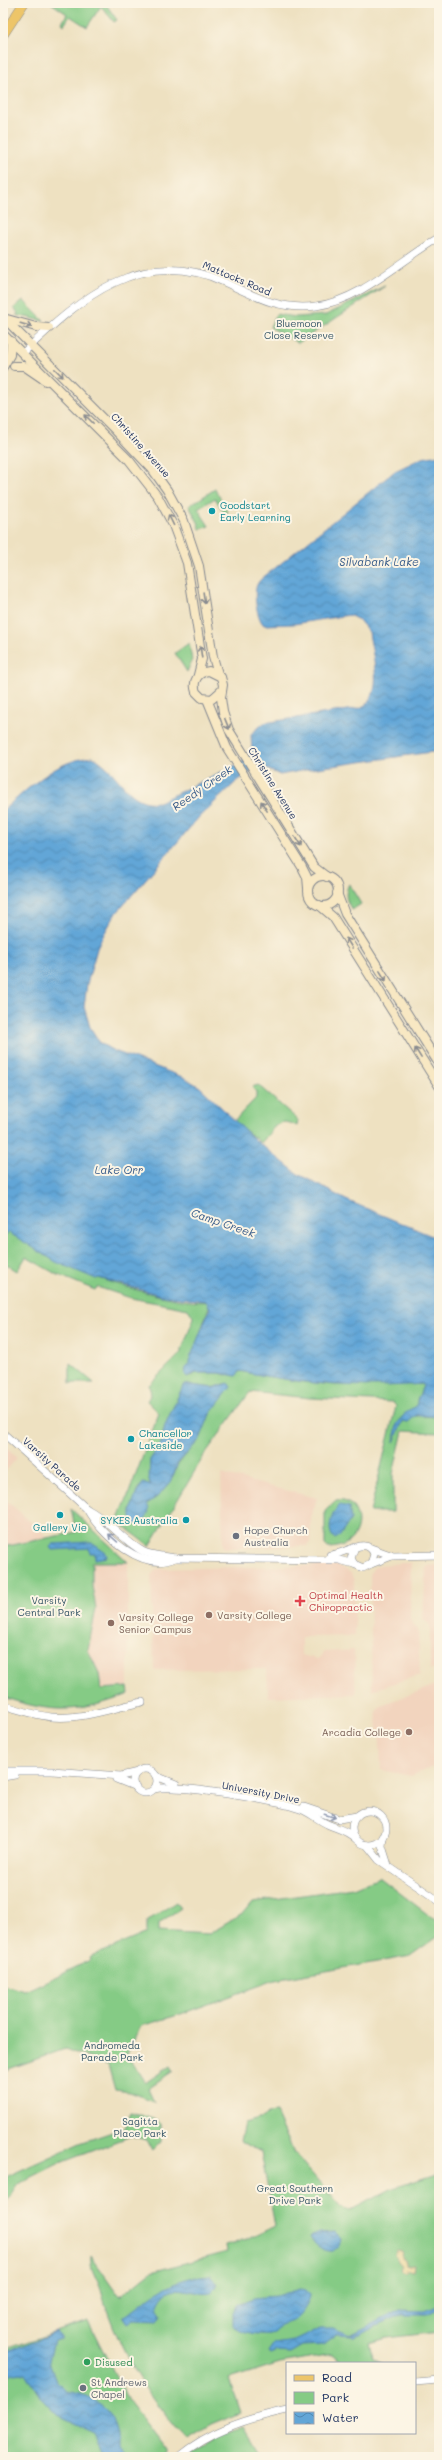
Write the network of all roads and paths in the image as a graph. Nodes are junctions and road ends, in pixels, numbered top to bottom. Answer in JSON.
{"nodes":[{"id":1,"x":24,"y":3,"type":"edge"},
{"id":2,"x":3,"y":36,"type":"edge"},
{"id":3,"x":439,"y":238,"type":"edge"},
{"id":4,"x":4,"y":318,"type":"edge"},
{"id":5,"x":49,"y":328,"type":"junction"},
{"id":6,"x":3,"y":334,"type":"edge"},
{"id":7,"x":11,"y":341,"type":"junction"},
{"id":8,"x":32,"y":345,"type":"junction"},
{"id":9,"x":23,"y":353,"type":"junction"},
{"id":10,"x":14,"y":366,"type":"dead end"},
{"id":11,"x":3,"y":367,"type":"edge"},
{"id":12,"x":61,"y":391,"type":"junction"},
{"id":13,"x":140,"y":456,"type":"junction"},
{"id":14,"x":132,"y":463,"type":"junction"},
{"id":15,"x":218,"y":674,"type":"junction"},
{"id":16,"x":198,"y":675,"type":"junction"},
{"id":17,"x":222,"y":690,"type":"junction"},
{"id":18,"x":207,"y":699,"type":"junction"},
{"id":19,"x":327,"y":877,"type":"junction"},
{"id":20,"x":308,"y":888,"type":"junction"},
{"id":21,"x":337,"y":893,"type":"junction"},
{"id":22,"x":319,"y":905,"type":"junction"},
{"id":23,"x":439,"y":1064,"type":"edge"},
{"id":24,"x":439,"y":1086,"type":"edge"},
{"id":25,"x":3,"y":1433,"type":"edge"},
{"id":26,"x":355,"y":1547,"type":"junction"},
{"id":27,"x":371,"y":1548,"type":"junction"},
{"id":28,"x":439,"y":1555,"type":"edge"},
{"id":29,"x":393,"y":1556,"type":"junction"},
{"id":30,"x":282,"y":1558,"type":"junction"},
{"id":31,"x":354,"y":1564,"type":"junction"},
{"id":32,"x":371,"y":1564,"type":"junction"},
{"id":33,"x":142,"y":1702,"type":"dead end"},
{"id":34,"x":3,"y":1705,"type":"edge"},
{"id":35,"x":3,"y":1771,"type":"edge"},
{"id":36,"x":138,"y":1772,"type":"junction"},
{"id":37,"x":156,"y":1776,"type":"junction"},
{"id":38,"x":3,"y":1777,"type":"edge"},
{"id":39,"x":136,"y":1787,"type":"junction"},
{"id":40,"x":154,"y":1789,"type":"junction"},
{"id":41,"x":357,"y":1816,"type":"junction"},
{"id":42,"x":383,"y":1837,"type":"junction"},
{"id":43,"x":356,"y":1839,"type":"junction"},
{"id":44,"x":368,"y":1845,"type":"junction"},
{"id":45,"x":388,"y":1865,"type":"junction"},
{"id":46,"x":439,"y":1901,"type":"edge"},
{"id":47,"x":439,"y":2380,"type":"edge"},
{"id":48,"x":416,"y":2382,"type":"edge"},
{"id":49,"x":286,"y":2410,"type":"edge"},
{"id":50,"x":178,"y":2457,"type":"edge"}],
"edges":[{"from":1,"to":2,"type":"main road"},
{"from":3,"to":5,"type":"street","name":"Mattocks Road"},
{"from":4,"to":5,"type":"main road","one_way":true},
{"from":4,"to":8,"type":"main road","name":"Christine Avenue"},
{"from":5,"to":8,"type":"street"},
{"from":6,"to":7,"type":"main road","name":"Christine Avenue"},
{"from":7,"to":9,"type":"main road","name":"Christine Avenue"},
{"from":7,"to":11,"type":"main road"},
{"from":8,"to":9,"type":"street"},
{"from":8,"to":13,"type":"main road","name":"Christine Avenue","one_way":true},
{"from":9,"to":12,"type":"main road","name":"Christine Avenue"},
{"from":10,"to":12,"type":"main road"},
{"from":14,"to":12,"type":"main road","name":"Christine Avenue","one_way":true},
{"from":13,"to":14,"type":"main road"},
{"from":13,"to":15,"type":"main road","name":"Christine Avenue","one_way":true},
{"from":16,"to":14,"type":"main road","name":"Christine Avenue","one_way":true},
{"from":15,"to":16,"type":"main road"},
{"from":15,"to":17,"type":"main road"},
{"from":16,"to":18,"type":"main road"},
{"from":17,"to":18,"type":"main road"},
{"from":17,"to":19,"type":"main road","name":"Christine Avenue","one_way":true},
{"from":20,"to":18,"type":"main road","name":"Christine Avenue","one_way":true},
{"from":19,"to":20,"type":"main road"},
{"from":19,"to":21,"type":"main road"},
{"from":20,"to":22,"type":"main road"},
{"from":21,"to":22,"type":"main road"},
{"from":21,"to":23,"type":"main road","one_way":true},
{"from":24,"to":22,"type":"main road","one_way":true},
{"from":25,"to":30,"type":"street","name":"Varsity Parade"},
{"from":26,"to":27,"type":"street"},
{"from":26,"to":30,"type":"street","name":"Varsity Parade"},
{"from":26,"to":31,"type":"street"},
{"from":27,"to":29,"type":"street"},
{"from":27,"to":32,"type":"street"},
{"from":28,"to":29,"type":"street"},
{"from":29,"to":32,"type":"street"},
{"from":30,"to":31,"type":"street","name":"Varsity Parade"},
{"from":31,"to":32,"type":"street"},
{"from":33,"to":34,"type":"street"},
{"from":35,"to":36,"type":"street"},
{"from":36,"to":37,"type":"street"},
{"from":36,"to":39,"type":"street"},
{"from":37,"to":40,"type":"street"},
{"from":37,"to":41,"type":"street","name":"University Drive","one_way":true},
{"from":38,"to":39,"type":"street"},
{"from":39,"to":40,"type":"street"},
{"from":40,"to":43,"type":"street","name":"University Drive"},
{"from":41,"to":42,"type":"street"},
{"from":41,"to":43,"type":"street"},
{"from":42,"to":44,"type":"street"},
{"from":42,"to":45,"type":"street"},
{"from":43,"to":44,"type":"street"},
{"from":44,"to":45,"type":"street"},
{"from":45,"to":46,"type":"street"},
{"from":47,"to":48,"type":"street"},
{"from":49,"to":50,"type":"street"}]}
